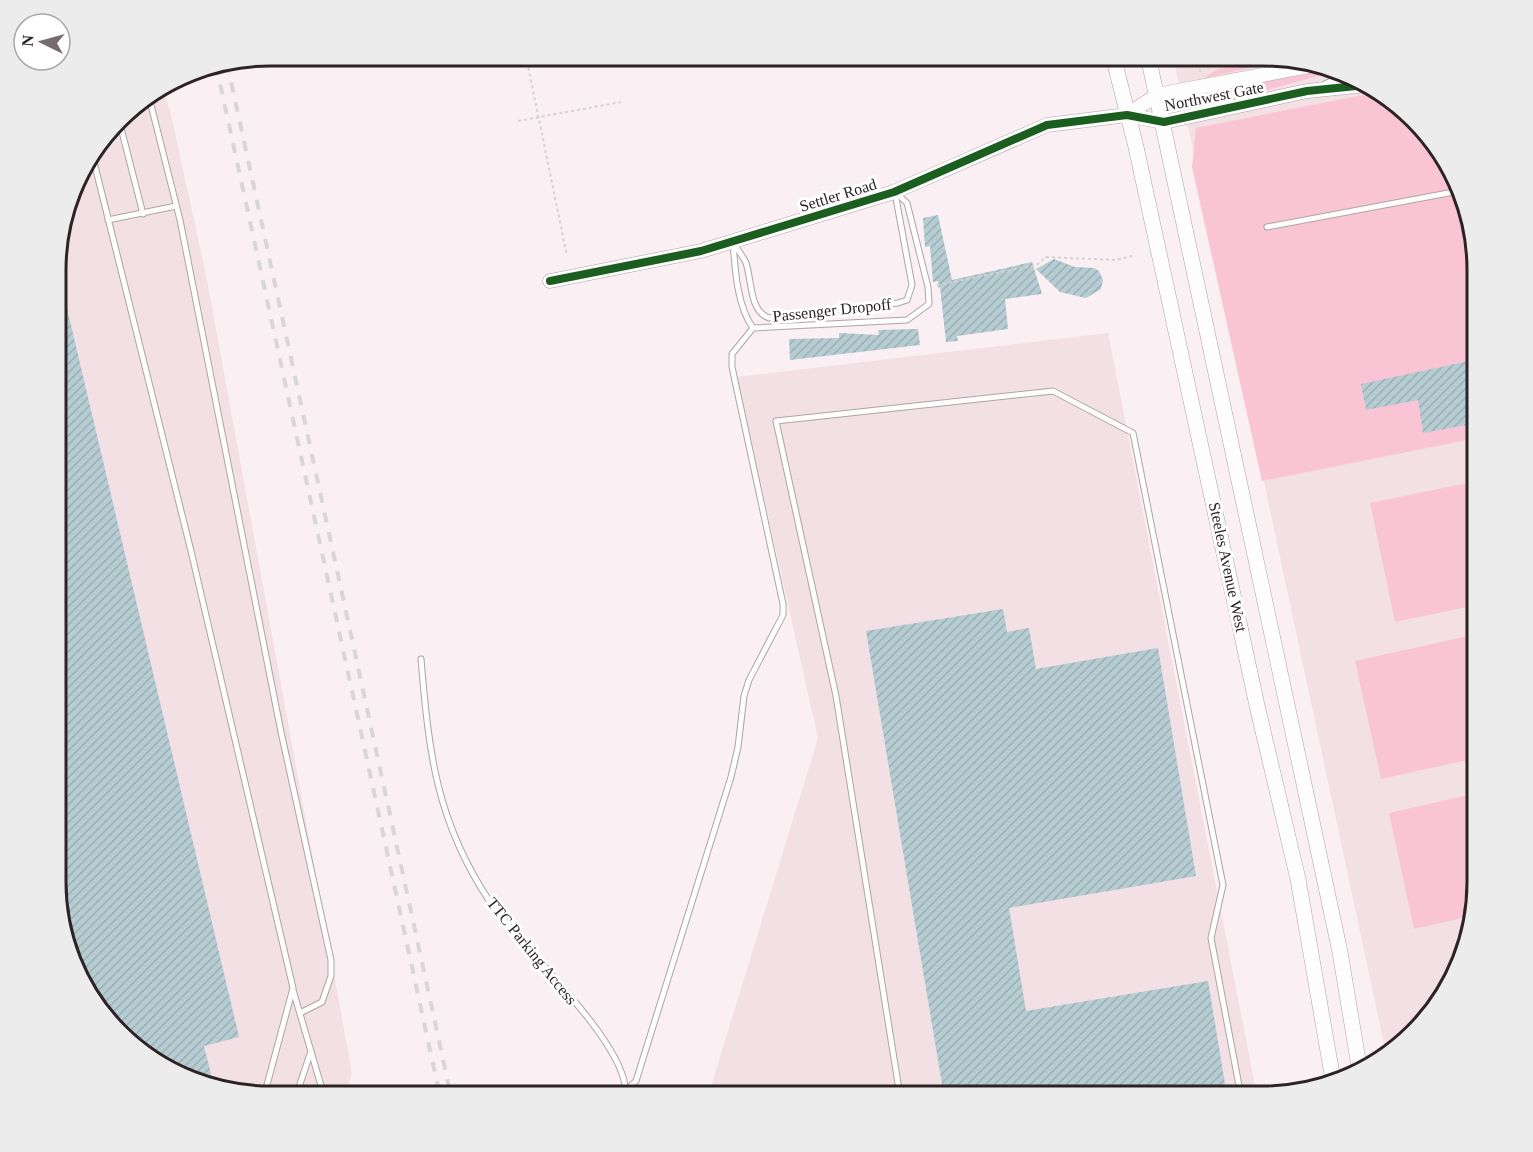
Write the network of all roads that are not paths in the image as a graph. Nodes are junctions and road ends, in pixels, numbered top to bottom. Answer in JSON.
{"nodes":[{"id":1,"x":1115,"y":66,"type":"edge"},
{"id":2,"x":1150,"y":66,"type":"edge"},
{"id":3,"x":1292,"y":68,"type":"edge"},
{"id":4,"x":1333,"y":79,"type":"edge"},
{"id":5,"x":1352,"y":86,"type":"edge"},
{"id":6,"x":1306,"y":91,"type":"junction"},
{"id":7,"x":1157,"y":95,"type":"junction"},
{"id":8,"x":151,"y":105,"type":"edge"},
{"id":9,"x":1127,"y":115,"type":"junction"},
{"id":10,"x":1164,"y":122,"type":"junction"},
{"id":11,"x":122,"y":130,"type":"edge"},
{"id":12,"x":95,"y":165,"type":"edge"},
{"id":13,"x":894,"y":192,"type":"junction"},
{"id":14,"x":1451,"y":192,"type":"edge"},
{"id":15,"x":176,"y":206,"type":"junction"},
{"id":16,"x":143,"y":214,"type":"junction"},
{"id":17,"x":108,"y":220,"type":"junction"},
{"id":18,"x":1267,"y":227,"type":"dead end"},
{"id":19,"x":733,"y":242,"type":"junction"},
{"id":20,"x":550,"y":281,"type":"dead end"},
{"id":21,"x":753,"y":328,"type":"junction"},
{"id":22,"x":421,"y":659,"type":"dead end"},
{"id":23,"x":293,"y":988,"type":"junction"},
{"id":24,"x":300,"y":1013,"type":"junction"},
{"id":25,"x":311,"y":1049,"type":"junction"},
{"id":26,"x":1358,"y":1062,"type":"edge"},
{"id":27,"x":1333,"y":1073,"type":"edge"},
{"id":28,"x":267,"y":1086,"type":"edge"},
{"id":29,"x":299,"y":1086,"type":"edge"},
{"id":30,"x":321,"y":1086,"type":"edge"},
{"id":31,"x":625,"y":1086,"type":"edge"},
{"id":32,"x":631,"y":1086,"type":"edge"},
{"id":33,"x":898,"y":1086,"type":"edge"},
{"id":34,"x":1239,"y":1086,"type":"edge"}],
"edges":[{"from":1,"to":9,"type":"main road","name":"Steeles Avenue West"},
{"from":2,"to":7,"type":"main road","name":"Steeles Avenue West"},
{"from":3,"to":7,"type":"street","name":"Northwest Gate"},
{"from":4,"to":6,"type":"lane","name":"Northwest Gate"},
{"from":5,"to":6,"type":"street","name":"Northwest Gate"},
{"from":6,"to":10,"type":"street","name":"Northwest Gate"},
{"from":7,"to":9,"type":"street","name":"Northwest Gate"},
{"from":7,"to":10,"type":"main road","name":"Steeles Avenue West"},
{"from":8,"to":15,"type":"lane"},
{"from":9,"to":10,"type":"street","name":"Northwest Gate"},
{"from":9,"to":13,"type":"street","name":"Settler Road"},
{"from":9,"to":27,"type":"main road","name":"Steeles Avenue West"},
{"from":10,"to":26,"type":"main road","name":"Steeles Avenue West"},
{"from":11,"to":16,"type":"lane"},
{"from":12,"to":17,"type":"lane"},
{"from":13,"to":19,"type":"street","name":"Settler Road"},
{"from":13,"to":19,"type":"lane","name":"Passenger Dropoff"},
{"from":13,"to":21,"type":"lane"},
{"from":14,"to":18,"type":"lane"},
{"from":15,"to":16,"type":"lane"},
{"from":15,"to":24,"type":"lane"},
{"from":16,"to":17,"type":"lane"},
{"from":17,"to":23,"type":"lane"},
{"from":19,"to":20,"type":"street","name":"Settler Road"},
{"from":19,"to":21,"type":"lane"},
{"from":21,"to":32,"type":"lane"},
{"from":22,"to":31,"type":"lane","name":"TTC Parking Access"},
{"from":23,"to":24,"type":"lane"},
{"from":23,"to":28,"type":"lane"},
{"from":24,"to":25,"type":"lane"},
{"from":25,"to":29,"type":"lane"},
{"from":25,"to":30,"type":"lane"},
{"from":33,"to":34,"type":"lane"}]}
